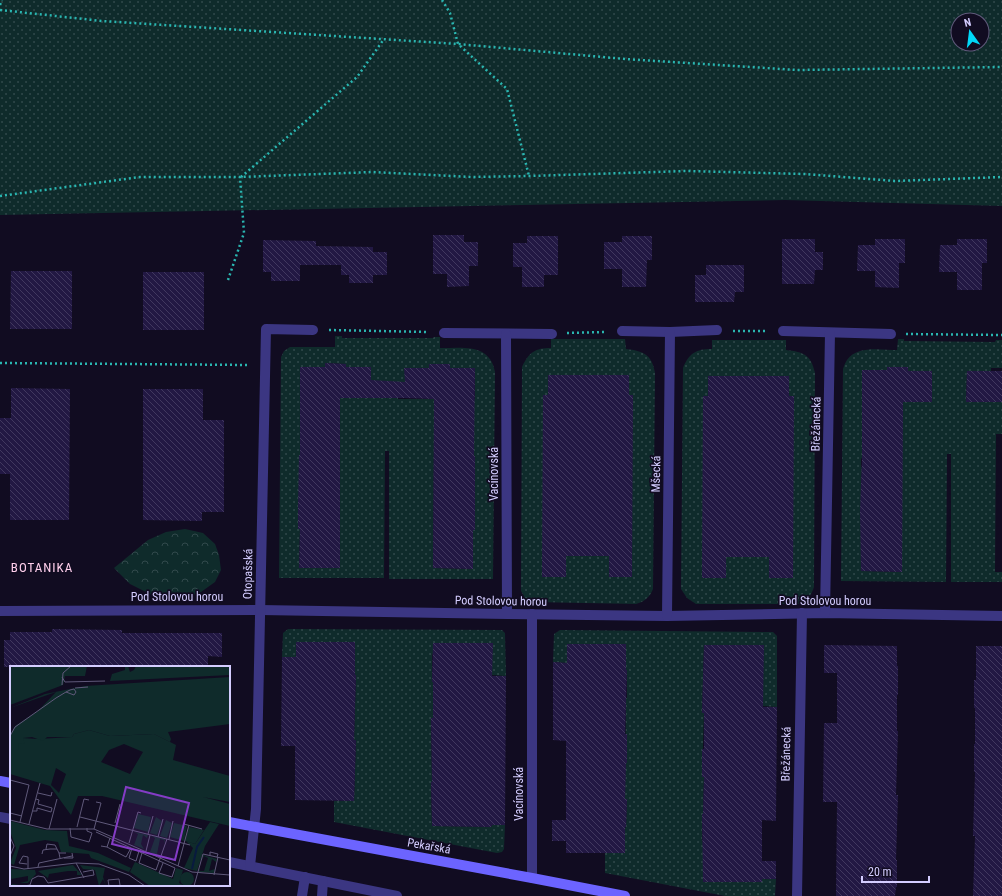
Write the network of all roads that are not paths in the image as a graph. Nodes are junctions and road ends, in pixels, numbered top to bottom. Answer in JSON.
{"nodes":[{"id":1,"x":312,"y":330,"type":"road end"},
{"id":2,"x":717,"y":330,"type":"road end"},
{"id":3,"x":622,"y":331,"type":"road end"},
{"id":4,"x":783,"y":331,"type":"road end"},
{"id":5,"x":444,"y":332,"type":"road end"},
{"id":6,"x":670,"y":332,"type":"junction"},
{"id":7,"x":830,"y":333,"type":"junction"},
{"id":8,"x":506,"y":334,"type":"junction"},
{"id":9,"x":552,"y":334,"type":"road end"},
{"id":10,"x":891,"y":334,"type":"road end"},
{"id":11,"x":260,"y":610,"type":"junction"},
{"id":12,"x":0,"y":611,"type":"edge"},
{"id":13,"x":802,"y":613,"type":"junction"},
{"id":14,"x":825,"y":613,"type":"junction"},
{"id":15,"x":507,"y":614,"type":"junction"},
{"id":16,"x":532,"y":614,"type":"junction"},
{"id":17,"x":667,"y":616,"type":"junction"},
{"id":18,"x":1002,"y":616,"type":"edge"},
{"id":19,"x":0,"y":781,"type":"edge"},
{"id":20,"x":10,"y":783,"type":"edge"},
{"id":21,"x":0,"y":817,"type":"edge"},
{"id":22,"x":10,"y":819,"type":"edge"},
{"id":23,"x":230,"y":822,"type":"edge"},
{"id":24,"x":255,"y":827,"type":"junction"},
{"id":25,"x":230,"y":862,"type":"edge"},
{"id":26,"x":250,"y":866,"type":"junction"},
{"id":27,"x":305,"y":877,"type":"junction"},
{"id":28,"x":532,"y":878,"type":"junction"},
{"id":29,"x":323,"y":881,"type":"junction"},
{"id":30,"x":302,"y":896,"type":"edge"},
{"id":31,"x":322,"y":896,"type":"edge"},
{"id":32,"x":397,"y":896,"type":"edge"},
{"id":33,"x":625,"y":896,"type":"edge"},
{"id":34,"x":797,"y":896,"type":"edge"}],
"edges":[{"from":1,"to":11,"type":"street","name":"Otopašská"},
{"from":2,"to":6,"type":"street"},
{"from":3,"to":6,"type":"street"},
{"from":4,"to":7,"type":"street"},
{"from":5,"to":8,"type":"street"},
{"from":6,"to":17,"type":"street","name":"Mšecká"},
{"from":7,"to":10,"type":"street"},
{"from":7,"to":14,"type":"street","name":"Břežánecká"},
{"from":8,"to":9,"type":"street"},
{"from":8,"to":15,"type":"street","name":"Vacínovská"},
{"from":11,"to":12,"type":"street","name":"Pod Stolovou horou"},
{"from":11,"to":15,"type":"street","name":"Pod Stolovou horou"},
{"from":11,"to":24,"type":"street","name":"Otopašská"},
{"from":13,"to":14,"type":"street","name":"Pod Stolovou horou"},
{"from":13,"to":17,"type":"street","name":"Pod Stolovou horou"},
{"from":13,"to":34,"type":"street","name":"Břežánecká"},
{"from":14,"to":18,"type":"street","name":"Pod Stolovou horou"},
{"from":15,"to":16,"type":"street","name":"Pod Stolovou horou"},
{"from":16,"to":17,"type":"street","name":"Pod Stolovou horou"},
{"from":16,"to":28,"type":"street","name":"Vacínovská"},
{"from":19,"to":20,"type":"street"},
{"from":21,"to":22,"type":"street"},
{"from":23,"to":24,"type":"street","name":"Pekařská"},
{"from":24,"to":26,"type":"street","name":"Otopašská"},
{"from":24,"to":28,"type":"street","name":"Pekařská"},
{"from":25,"to":26,"type":"street"},
{"from":26,"to":27,"type":"street"},
{"from":27,"to":29,"type":"street"},
{"from":27,"to":30,"type":"street"},
{"from":28,"to":33,"type":"street","name":"Pekařská"},
{"from":29,"to":31,"type":"street"},
{"from":29,"to":32,"type":"street"}]}
